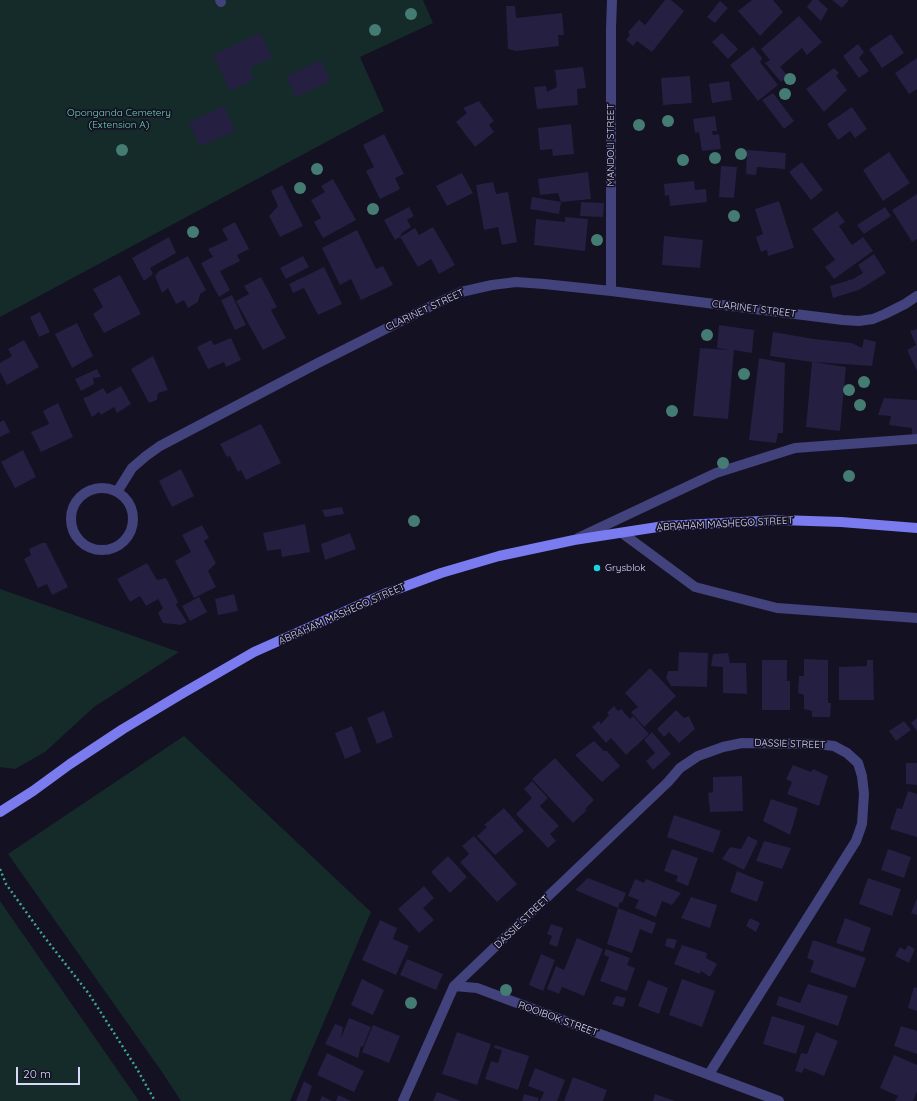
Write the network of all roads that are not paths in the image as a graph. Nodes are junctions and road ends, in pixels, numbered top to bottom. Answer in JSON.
{"nodes":[{"id":1,"x":612,"y":0,"type":"edge"},
{"id":2,"x":611,"y":291,"type":"junction"},
{"id":3,"x":917,"y":296,"type":"edge"},
{"id":4,"x":917,"y":439,"type":"edge"},
{"id":5,"x":117,"y":492,"type":"junction"},
{"id":6,"x":917,"y":528,"type":"edge"},
{"id":7,"x":622,"y":533,"type":"junction"},
{"id":8,"x":574,"y":540,"type":"junction"},
{"id":9,"x":917,"y":618,"type":"edge"},
{"id":10,"x":0,"y":812,"type":"edge"},
{"id":11,"x":454,"y":986,"type":"junction"},
{"id":12,"x":709,"y":1074,"type":"junction"},
{"id":13,"x":403,"y":1101,"type":"edge"},
{"id":14,"x":779,"y":1101,"type":"edge"}],
"edges":[{"from":1,"to":2,"type":"street","name":"MANDOLI STREET"},
{"from":2,"to":3,"type":"street","name":"CLARINET STREET"},
{"from":2,"to":5,"type":"street","name":"CLARINET STREET"},
{"from":4,"to":8,"type":"street"},
{"from":5,"to":5,"type":"street"},
{"from":6,"to":7,"type":"main road","name":"ABRAHAM MASHEGO STREET"},
{"from":7,"to":8,"type":"main road","name":"ABRAHAM MASHEGO STREET"},
{"from":7,"to":9,"type":"street"},
{"from":8,"to":10,"type":"main road","name":"ABRAHAM MASHEGO STREET"},
{"from":11,"to":12,"type":"street","name":"ROOIBOK STREET"},
{"from":11,"to":12,"type":"street","name":"DASSIE STREET"},
{"from":11,"to":13,"type":"street"},
{"from":12,"to":14,"type":"street","name":"ROOIBOK STREET"}]}
